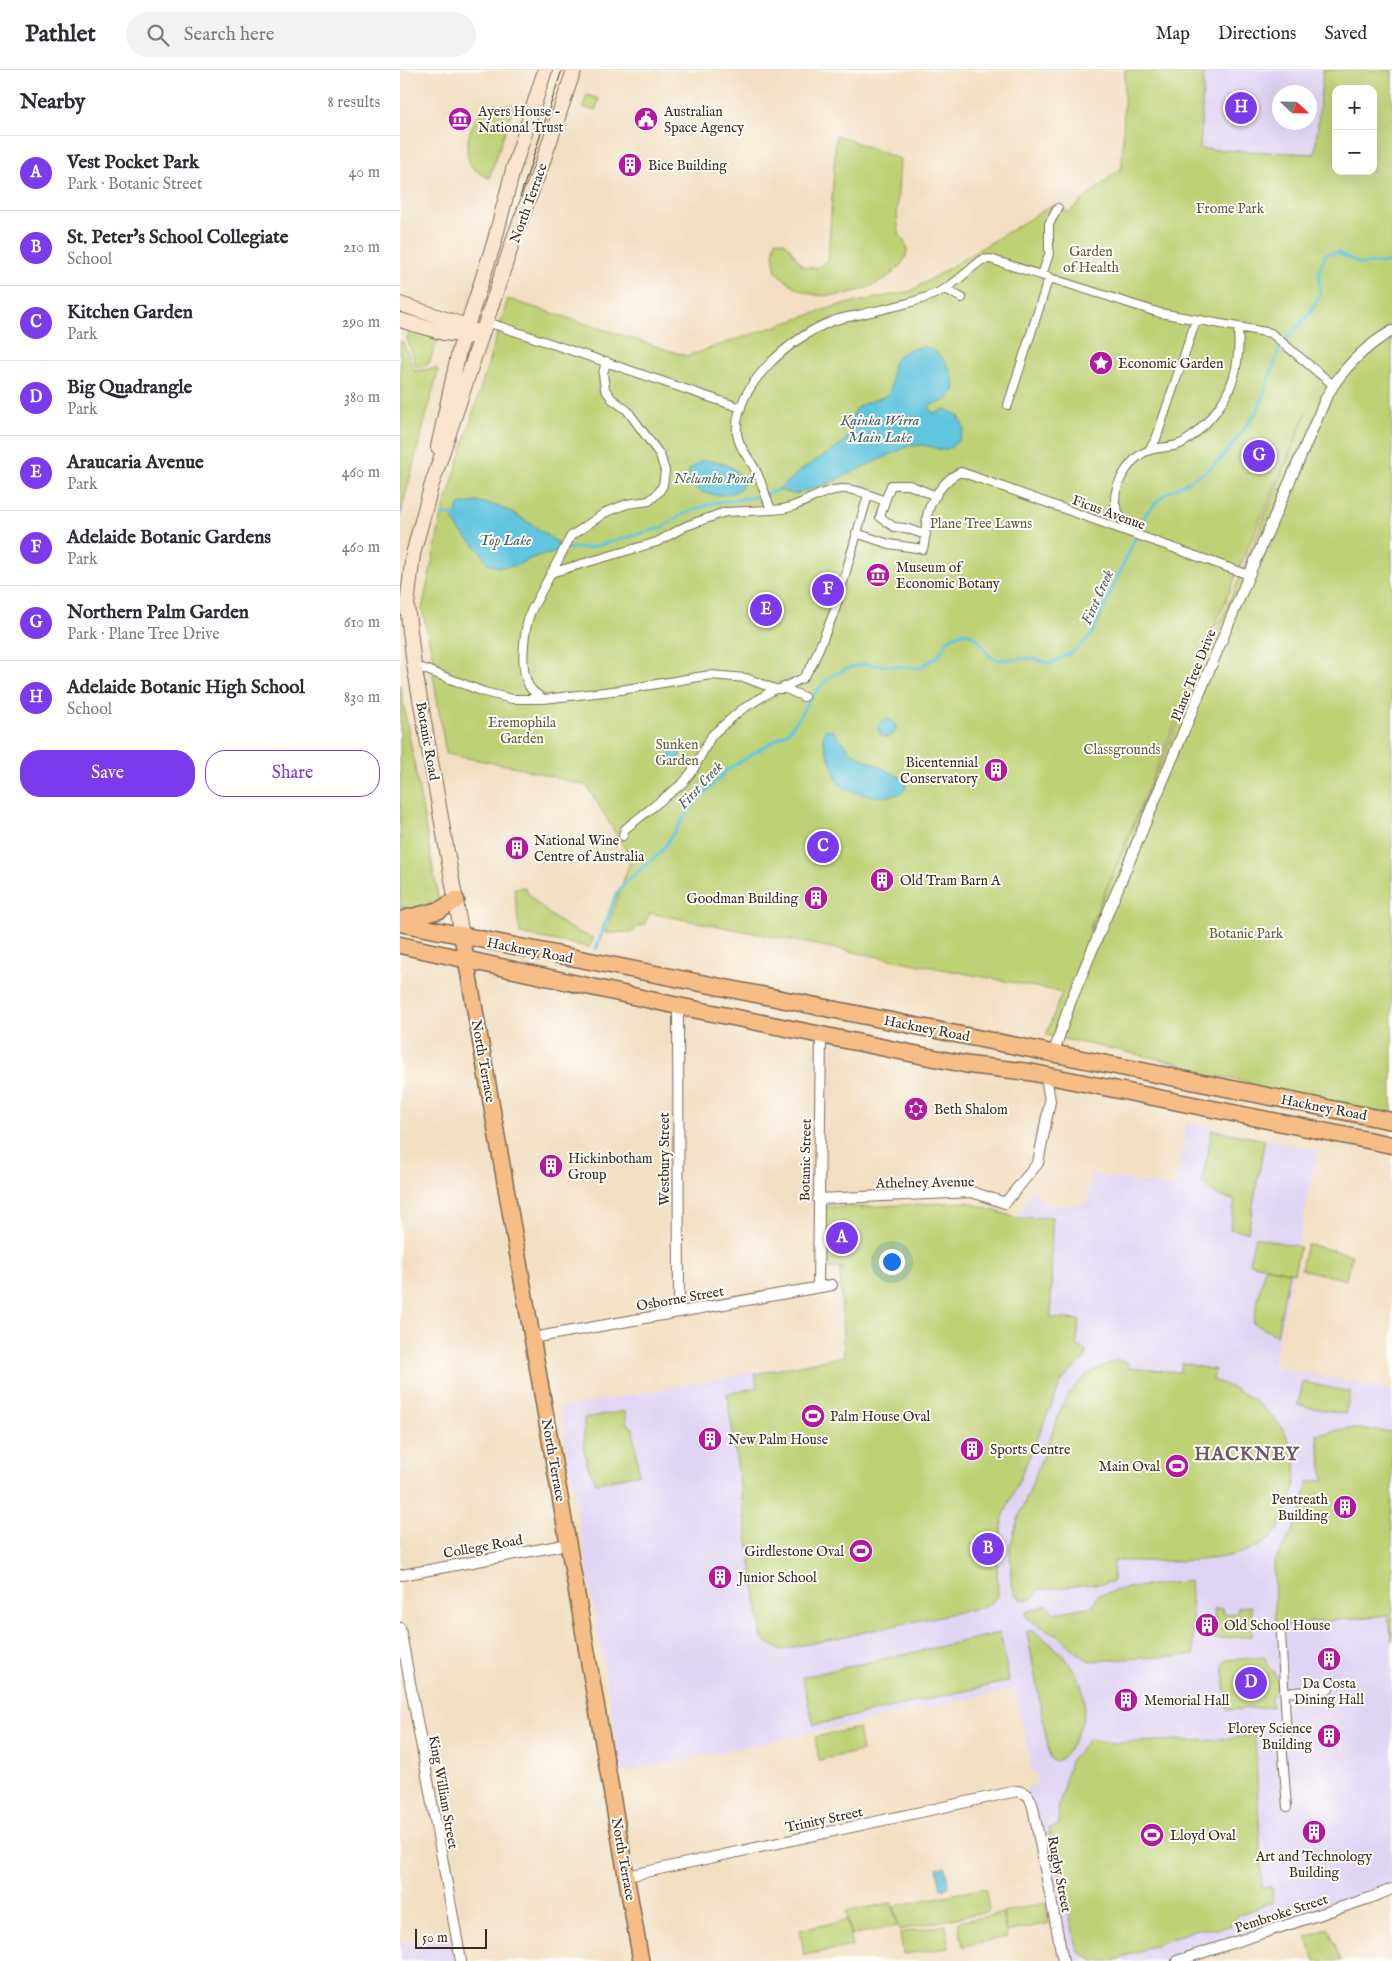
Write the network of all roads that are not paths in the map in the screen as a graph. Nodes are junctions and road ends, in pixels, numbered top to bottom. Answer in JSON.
{"nodes":[{"id":1,"x":545,"y":70,"type":"edge"},
{"id":2,"x":574,"y":70,"type":"edge"},
{"id":3,"x":1058,"y":208,"type":"dead end"},
{"id":4,"x":1046,"y":276,"type":"junction"},
{"id":5,"x":945,"y":289,"type":"junction"},
{"id":6,"x":962,"y":298,"type":"dead end"},
{"id":7,"x":400,"y":304,"type":"edge"},
{"id":8,"x":400,"y":320,"type":"edge"},
{"id":9,"x":1196,"y":320,"type":"junction"},
{"id":10,"x":487,"y":322,"type":"junction"},
{"id":11,"x":1238,"y":327,"type":"junction"},
{"id":12,"x":1392,"y":330,"type":"edge"},
{"id":13,"x":465,"y":331,"type":"junction"},
{"id":14,"x":482,"y":336,"type":"junction"},
{"id":15,"x":606,"y":361,"type":"junction"},
{"id":16,"x":1333,"y":385,"type":"junction"},
{"id":17,"x":1008,"y":405,"type":"dead end"},
{"id":18,"x":735,"y":406,"type":"junction"},
{"id":19,"x":1149,"y":450,"type":"junction"},
{"id":20,"x":431,"y":487,"type":"junction"},
{"id":21,"x":868,"y":495,"type":"junction"},
{"id":22,"x":936,"y":496,"type":"junction"},
{"id":23,"x":886,"y":502,"type":"junction"},
{"id":24,"x":771,"y":510,"type":"junction"},
{"id":25,"x":856,"y":533,"type":"junction"},
{"id":26,"x":1130,"y":533,"type":"junction"},
{"id":27,"x":926,"y":535,"type":"junction"},
{"id":28,"x":554,"y":572,"type":"junction"},
{"id":29,"x":1249,"y":575,"type":"junction"},
{"id":30,"x":414,"y":665,"type":"junction"},
{"id":31,"x":525,"y":673,"type":"junction"},
{"id":32,"x":778,"y":689,"type":"junction"},
{"id":33,"x":804,"y":697,"type":"dead end"},
{"id":34,"x":544,"y":698,"type":"junction"},
{"id":35,"x":517,"y":699,"type":"junction"},
{"id":36,"x":623,"y":836,"type":"dead end"},
{"id":37,"x":456,"y":900,"type":"junction"},
{"id":38,"x":400,"y":922,"type":"edge"},
{"id":39,"x":462,"y":936,"type":"junction"},
{"id":40,"x":400,"y":945,"type":"edge"},
{"id":41,"x":466,"y":960,"type":"junction"},
{"id":42,"x":635,"y":971,"type":"junction"},
{"id":43,"x":651,"y":999,"type":"junction"},
{"id":44,"x":678,"y":1006,"type":"junction"},
{"id":45,"x":821,"y":1034,"type":"junction"},
{"id":46,"x":1054,"y":1052,"type":"junction"},
{"id":47,"x":1046,"y":1076,"type":"junction"},
{"id":48,"x":1066,"y":1080,"type":"junction"},
{"id":49,"x":1050,"y":1101,"type":"junction"},
{"id":50,"x":1205,"y":1106,"type":"junction"},
{"id":51,"x":1392,"y":1121,"type":"edge"},
{"id":52,"x":1392,"y":1145,"type":"edge"},
{"id":53,"x":818,"y":1199,"type":"junction"},
{"id":54,"x":832,"y":1285,"type":"dead end"},
{"id":55,"x":818,"y":1287,"type":"junction"},
{"id":56,"x":679,"y":1312,"type":"junction"},
{"id":57,"x":532,"y":1338,"type":"junction"},
{"id":58,"x":568,"y":1544,"type":"junction"},
{"id":59,"x":401,"y":1575,"type":"edge"},
{"id":60,"x":400,"y":1628,"type":"edge"},
{"id":61,"x":1280,"y":1633,"type":"dead end"},
{"id":62,"x":1329,"y":1690,"type":"dead end"},
{"id":63,"x":1284,"y":1692,"type":"junction"},
{"id":64,"x":1027,"y":1794,"type":"joint"},
{"id":65,"x":1287,"y":1807,"type":"dead end"},
{"id":66,"x":627,"y":1876,"type":"junction"},
{"id":67,"x":1392,"y":1889,"type":"edge"},
{"id":68,"x":461,"y":1961,"type":"edge"},
{"id":69,"x":641,"y":1961,"type":"edge"},
{"id":70,"x":1063,"y":1961,"type":"edge"},
{"id":71,"x":1177,"y":1961,"type":"edge"}],
"edges":[{"from":1,"to":13,"type":"main road","name":"North Terrace"},
{"from":2,"to":10,"type":"main road","name":"North Terrace"},
{"from":3,"to":4,"type":"street"},
{"from":4,"to":5,"type":"street"},
{"from":4,"to":9,"type":"street"},
{"from":4,"to":17,"type":"street"},
{"from":5,"to":6,"type":"street"},
{"from":5,"to":18,"type":"street"},
{"from":7,"to":13,"type":"main road"},
{"from":8,"to":13,"type":"main road"},
{"from":9,"to":11,"type":"street"},
{"from":9,"to":19,"type":"street"},
{"from":10,"to":14,"type":"main road","name":"North Terrace"},
{"from":10,"to":15,"type":"street"},
{"from":11,"to":16,"type":"street"},
{"from":11,"to":19,"type":"street"},
{"from":12,"to":16,"type":"street","name":"Plane Tree Drive"},
{"from":13,"to":14,"type":"main road"},
{"from":13,"to":20,"type":"main road","name":"Botanic Road"},
{"from":14,"to":20,"type":"main road","name":"Botanic Road"},
{"from":15,"to":18,"type":"street"},
{"from":15,"to":28,"type":"street"},
{"from":16,"to":29,"type":"street","name":"Plane Tree Drive"},
{"from":18,"to":24,"type":"street"},
{"from":19,"to":26,"type":"street"},
{"from":20,"to":30,"type":"main road","name":"Botanic Road"},
{"from":21,"to":23,"type":"street"},
{"from":21,"to":24,"type":"street"},
{"from":21,"to":25,"type":"street"},
{"from":22,"to":23,"type":"street"},
{"from":22,"to":26,"type":"street","name":"Ficus Avenue"},
{"from":22,"to":27,"type":"street"},
{"from":23,"to":27,"type":"street"},
{"from":24,"to":28,"type":"street"},
{"from":25,"to":27,"type":"street"},
{"from":25,"to":32,"type":"street"},
{"from":26,"to":29,"type":"street","name":"Ficus Avenue"},
{"from":28,"to":31,"type":"street"},
{"from":29,"to":46,"type":"street","name":"Plane Tree Drive"},
{"from":30,"to":35,"type":"street"},
{"from":30,"to":37,"type":"main road","name":"Botanic Road"},
{"from":31,"to":34,"type":"street"},
{"from":31,"to":35,"type":"street"},
{"from":32,"to":33,"type":"street"},
{"from":32,"to":34,"type":"street"},
{"from":32,"to":36,"type":"street"},
{"from":34,"to":35,"type":"street"},
{"from":37,"to":38,"type":"highway"},
{"from":37,"to":39,"type":"main road","name":"Botanic Road"},
{"from":38,"to":39,"type":"highway","name":"Hackney Road"},
{"from":39,"to":41,"type":"main road","name":"North Terrace"},
{"from":39,"to":42,"type":"highway","name":"Hackney Road"},
{"from":40,"to":41,"type":"highway","name":"Hackney Road"},
{"from":41,"to":43,"type":"highway","name":"Hackney Road"},
{"from":41,"to":57,"type":"main road","name":"North Terrace"},
{"from":42,"to":43,"type":"highway"},
{"from":42,"to":46,"type":"highway","name":"Hackney Road"},
{"from":43,"to":44,"type":"highway","name":"Hackney Road"},
{"from":44,"to":45,"type":"highway","name":"Hackney Road"},
{"from":44,"to":56,"type":"street","name":"Westbury Street"},
{"from":45,"to":47,"type":"highway","name":"Hackney Road"},
{"from":45,"to":53,"type":"street","name":"Botanic Street"},
{"from":46,"to":50,"type":"highway"},
{"from":46,"to":51,"type":"highway","name":"Hackney Road"},
{"from":47,"to":48,"type":"highway","name":"Hackney Road"},
{"from":47,"to":49,"type":"street","name":"Athelney Avenue"},
{"from":48,"to":49,"type":"street","name":"Athelney Avenue"},
{"from":48,"to":50,"type":"highway","name":"Hackney Road"},
{"from":49,"to":53,"type":"street","name":"Athelney Avenue"},
{"from":50,"to":52,"type":"highway","name":"Hackney Road"},
{"from":53,"to":55,"type":"street","name":"Botanic Street"},
{"from":54,"to":55,"type":"street","name":"Osborne Street"},
{"from":55,"to":56,"type":"street","name":"Osborne Street"},
{"from":56,"to":57,"type":"street","name":"Osborne Street"},
{"from":57,"to":58,"type":"main road","name":"North Terrace"},
{"from":58,"to":59,"type":"street","name":"College Road"},
{"from":58,"to":66,"type":"main road","name":"North Terrace"},
{"from":60,"to":68,"type":"street","name":"King William Street"},
{"from":61,"to":63,"type":"street"},
{"from":62,"to":63,"type":"street"},
{"from":63,"to":65,"type":"street"},
{"from":64,"to":66,"type":"street","name":"Trinity Street"},
{"from":64,"to":70,"type":"street","name":"Rugby Street"},
{"from":66,"to":69,"type":"main road","name":"North Terrace"},
{"from":67,"to":71,"type":"street","name":"Pembroke Street"}]}
